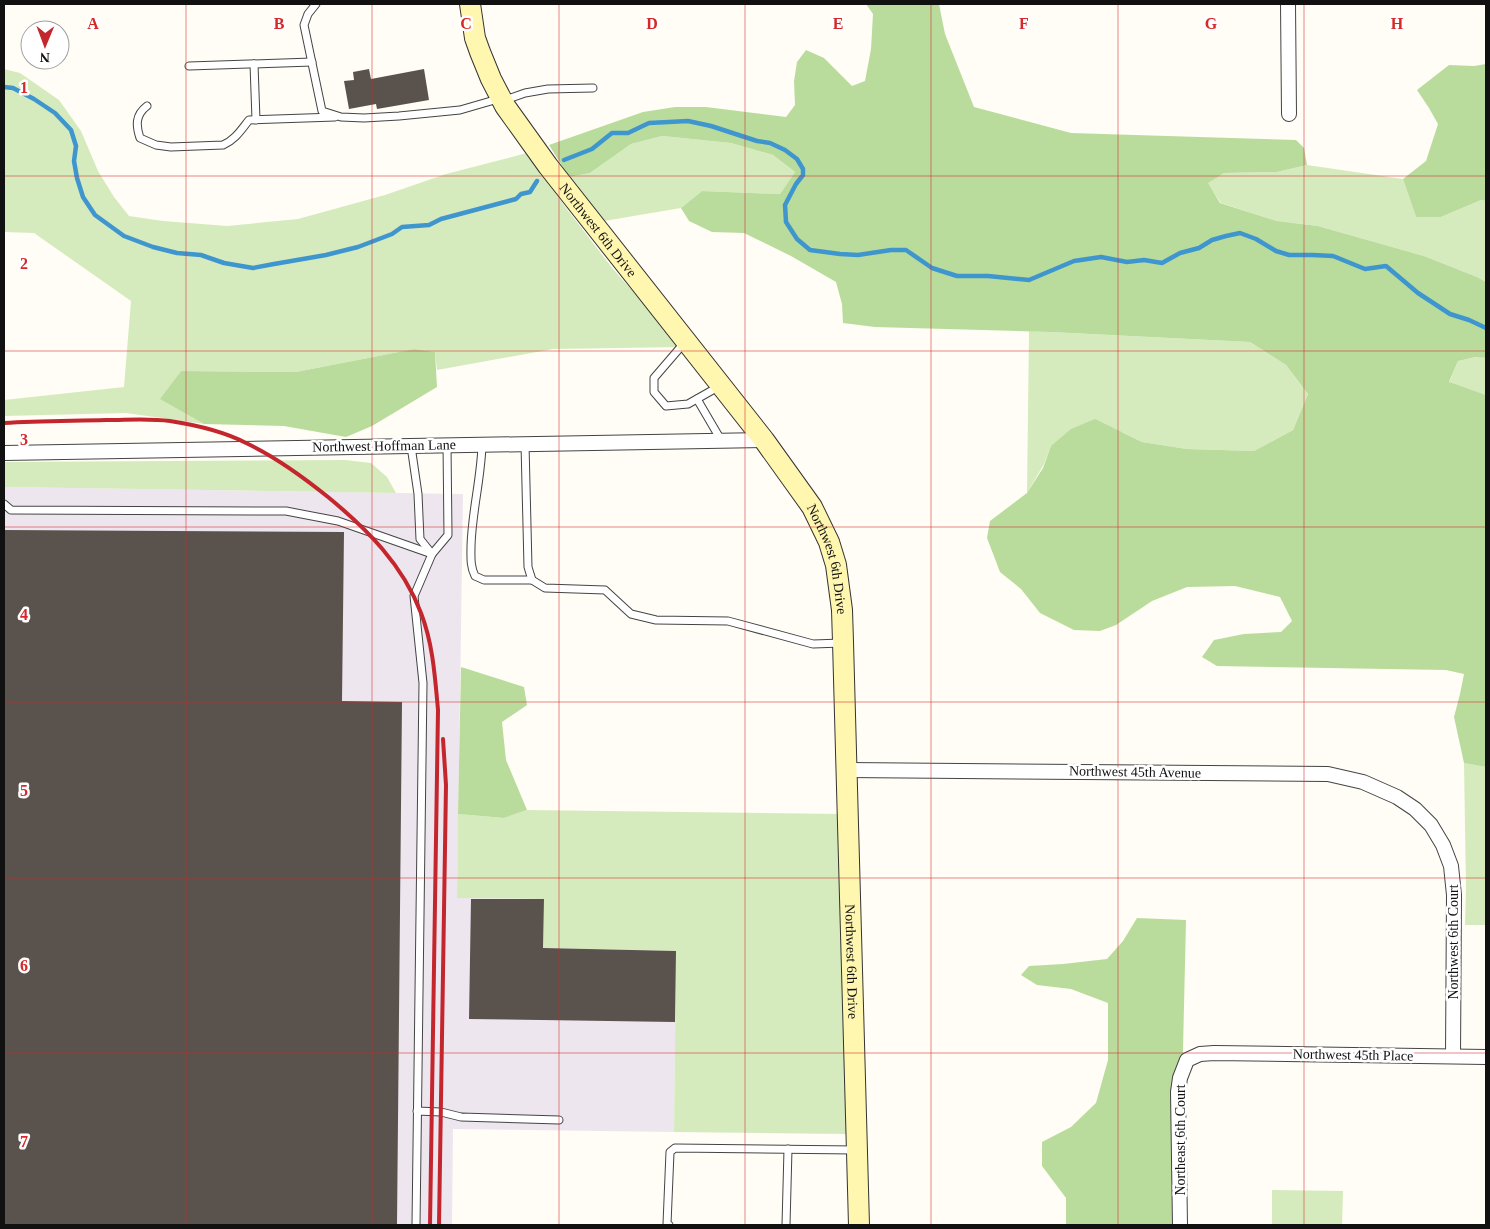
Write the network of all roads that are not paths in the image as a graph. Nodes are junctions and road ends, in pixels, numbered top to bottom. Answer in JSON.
{"nodes":[{"id":1,"x":316,"y":4,"type":"edge"},
{"id":2,"x":470,"y":4,"type":"edge"},
{"id":3,"x":1288,"y":4,"type":"edge"},
{"id":4,"x":312,"y":62,"type":"junction"},
{"id":5,"x":254,"y":64,"type":"junction"},
{"id":6,"x":189,"y":66,"type":"dead end"},
{"id":7,"x":593,"y":88,"type":"dead end"},
{"id":8,"x":502,"y":100,"type":"junction"},
{"id":9,"x":147,"y":106,"type":"dead end"},
{"id":10,"x":1289,"y":114,"type":"dead end"},
{"id":11,"x":340,"y":117,"type":"junction"},
{"id":12,"x":256,"y":120,"type":"junction"},
{"id":13,"x":686,"y":341,"type":"junction"},
{"id":14,"x":721,"y":386,"type":"junction"},
{"id":15,"x":697,"y":399,"type":"junction"},
{"id":16,"x":721,"y":440,"type":"junction"},
{"id":17,"x":764,"y":440,"type":"junction"},
{"id":18,"x":482,"y":444,"type":"junction"},
{"id":19,"x":525,"y":444,"type":"junction"},
{"id":20,"x":447,"y":445,"type":"junction"},
{"id":21,"x":411,"y":446,"type":"junction"},
{"id":22,"x":4,"y":453,"type":"edge"},
{"id":23,"x":4,"y":504,"type":"edge"},
{"id":24,"x":432,"y":554,"type":"junction"},
{"id":25,"x":532,"y":580,"type":"junction"},
{"id":26,"x":843,"y":642,"type":"junction"},
{"id":27,"x":847,"y":770,"type":"junction"},
{"id":28,"x":1415,"y":809,"type":"joint"},
{"id":29,"x":1219,"y":1054,"type":"joint"},
{"id":30,"x":1452,"y":1056,"type":"junction"},
{"id":31,"x":1486,"y":1057,"type":"edge"},
{"id":32,"x":417,"y":1111,"type":"junction"},
{"id":33,"x":560,"y":1120,"type":"dead end"},
{"id":34,"x":788,"y":1150,"type":"junction"},
{"id":35,"x":857,"y":1150,"type":"junction"},
{"id":36,"x":416,"y":1225,"type":"edge"},
{"id":37,"x":669,"y":1225,"type":"edge"},
{"id":38,"x":786,"y":1225,"type":"edge"},
{"id":39,"x":859,"y":1225,"type":"edge"},
{"id":40,"x":1180,"y":1225,"type":"edge"}],
"edges":[{"from":1,"to":4,"type":"lane"},
{"from":2,"to":8,"type":"main road","name":"Northwest 6th Drive"},
{"from":3,"to":10,"type":"street"},
{"from":4,"to":5,"type":"lane"},
{"from":4,"to":11,"type":"lane"},
{"from":5,"to":6,"type":"lane"},
{"from":5,"to":12,"type":"lane"},
{"from":7,"to":8,"type":"lane"},
{"from":8,"to":11,"type":"lane"},
{"from":8,"to":13,"type":"main road","name":"Northwest 6th Drive"},
{"from":9,"to":12,"type":"lane"},
{"from":11,"to":12,"type":"lane"},
{"from":13,"to":14,"type":"main road","name":"Northwest 6th Drive"},
{"from":13,"to":15,"type":"lane"},
{"from":14,"to":15,"type":"lane"},
{"from":14,"to":17,"type":"main road","name":"Northwest 6th Drive"},
{"from":15,"to":16,"type":"lane"},
{"from":16,"to":17,"type":"street","name":"Northwest Hoffman Lane"},
{"from":16,"to":19,"type":"street","name":"Northwest Hoffman Lane"},
{"from":17,"to":26,"type":"main road","name":"Northwest 6th Drive"},
{"from":18,"to":19,"type":"street","name":"Northwest Hoffman Lane"},
{"from":18,"to":20,"type":"street","name":"Northwest Hoffman Lane"},
{"from":18,"to":25,"type":"lane"},
{"from":19,"to":25,"type":"lane"},
{"from":20,"to":21,"type":"street","name":"Northwest Hoffman Lane"},
{"from":20,"to":24,"type":"lane"},
{"from":21,"to":22,"type":"street","name":"Northwest Hoffman Lane"},
{"from":21,"to":24,"type":"lane"},
{"from":23,"to":24,"type":"lane"},
{"from":24,"to":32,"type":"lane"},
{"from":25,"to":26,"type":"lane"},
{"from":26,"to":27,"type":"main road","name":"Northwest 6th Drive"},
{"from":27,"to":28,"type":"street","name":"Northwest 45th Avenue"},
{"from":27,"to":35,"type":"main road","name":"Northwest 6th Drive"},
{"from":28,"to":30,"type":"street","name":"Northwest 6th Court"},
{"from":29,"to":30,"type":"street","name":"Northwest 45th Place"},
{"from":29,"to":40,"type":"street","name":"Northeast 6th Court"},
{"from":30,"to":31,"type":"street","name":"Northwest 45th Place"},
{"from":32,"to":33,"type":"lane"},
{"from":32,"to":36,"type":"lane"},
{"from":34,"to":35,"type":"lane"},
{"from":34,"to":37,"type":"lane"},
{"from":34,"to":38,"type":"lane"},
{"from":35,"to":39,"type":"main road","name":"Northwest 6th Drive"}]}
